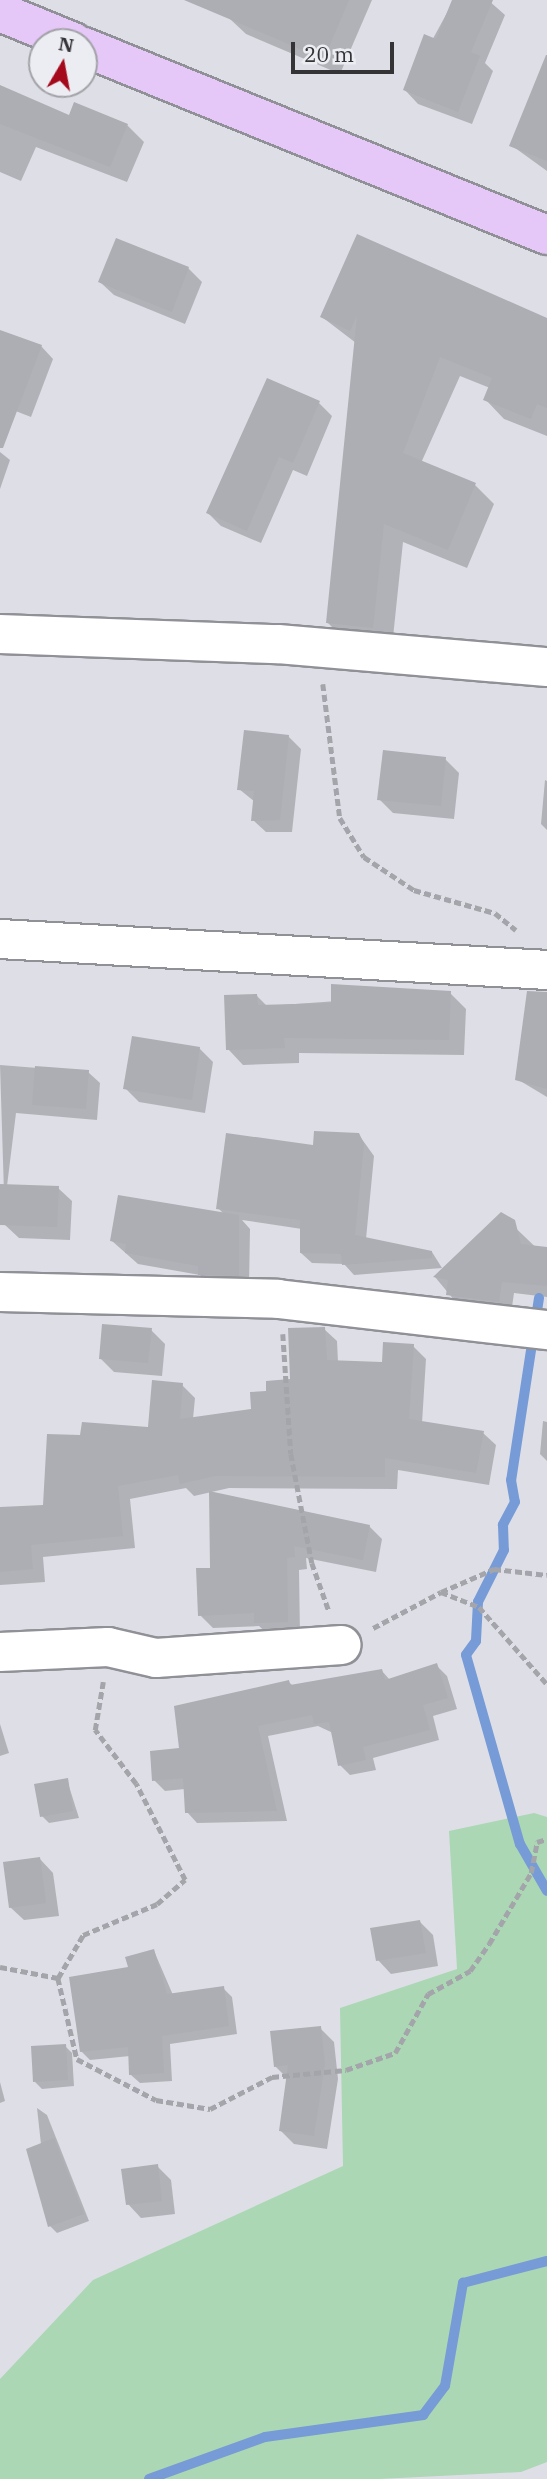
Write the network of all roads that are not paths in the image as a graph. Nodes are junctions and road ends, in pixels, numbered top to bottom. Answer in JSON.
{"nodes":[{"id":1,"x":0,"y":12,"type":"edge"},
{"id":2,"x":39,"y":28,"type":"edge"},
{"id":3,"x":98,"y":53,"type":"edge"},
{"id":4,"x":547,"y":235,"type":"edge"},
{"id":5,"x":0,"y":634,"type":"edge"},
{"id":6,"x":547,"y":667,"type":"edge"},
{"id":7,"x":0,"y":939,"type":"edge"},
{"id":8,"x":547,"y":970,"type":"edge"},
{"id":9,"x":0,"y":1292,"type":"edge"},
{"id":10,"x":547,"y":1330,"type":"edge"},
{"id":11,"x":342,"y":1645,"type":"road end"},
{"id":12,"x":0,"y":1651,"type":"edge"}],
"edges":[{"from":1,"to":2,"type":"main road"},
{"from":3,"to":4,"type":"main road"},
{"from":5,"to":6,"type":"street"},
{"from":7,"to":8,"type":"street"},
{"from":9,"to":10,"type":"street"},
{"from":11,"to":12,"type":"street"}]}
